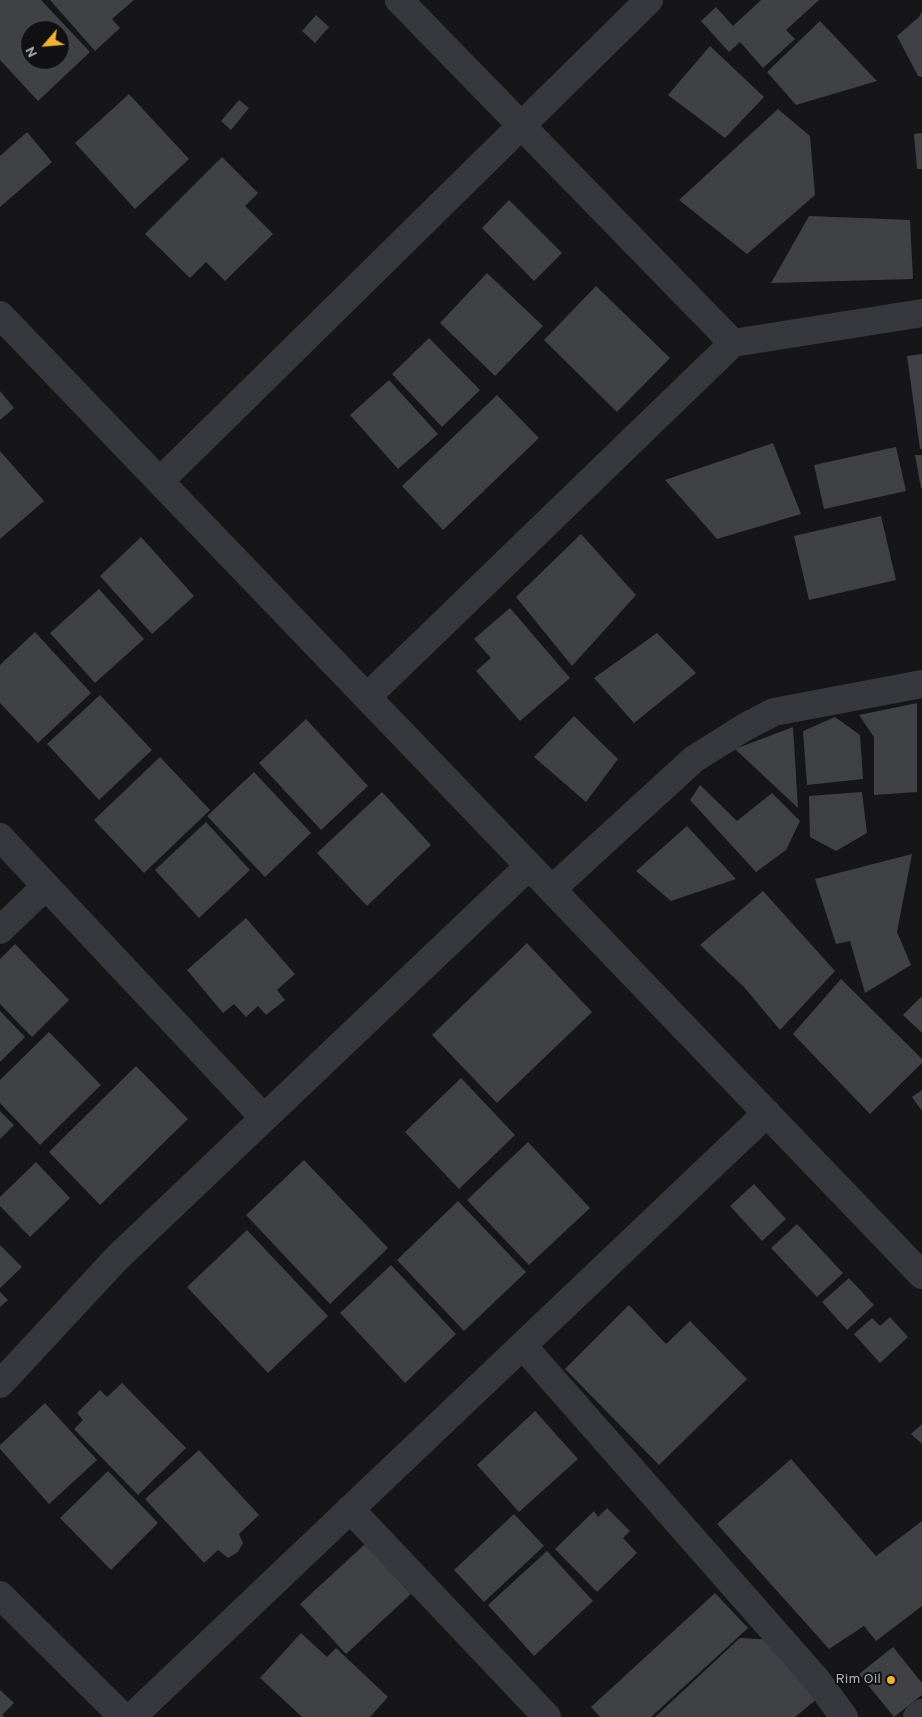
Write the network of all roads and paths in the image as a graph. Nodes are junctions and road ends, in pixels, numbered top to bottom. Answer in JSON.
{"nodes":[{"id":1,"x":399,"y":0,"type":"edge"},
{"id":2,"x":649,"y":0,"type":"edge"},
{"id":3,"x":521,"y":125,"type":"junction"},
{"id":4,"x":922,"y":313,"type":"edge"},
{"id":5,"x":0,"y":315,"type":"edge"},
{"id":6,"x":733,"y":343,"type":"junction"},
{"id":7,"x":160,"y":481,"type":"junction"},
{"id":8,"x":922,"y":684,"type":"edge"},
{"id":9,"x":367,"y":697,"type":"junction"},
{"id":10,"x":0,"y":837,"type":"edge"},
{"id":11,"x":529,"y":866,"type":"junction"},
{"id":12,"x":46,"y":886,"type":"junction"},
{"id":13,"x":552,"y":889,"type":"junction"},
{"id":14,"x":0,"y":930,"type":"edge"},
{"id":15,"x":767,"y":1114,"type":"junction"},
{"id":16,"x":264,"y":1118,"type":"junction"},
{"id":17,"x":919,"y":1268,"type":"edge"},
{"id":18,"x":523,"y":1346,"type":"junction"},
{"id":19,"x":0,"y":1384,"type":"edge"},
{"id":20,"x":350,"y":1509,"type":"junction"},
{"id":21,"x":0,"y":1595,"type":"edge"},
{"id":22,"x":922,"y":1713,"type":"edge"},
{"id":23,"x":123,"y":1717,"type":"edge"},
{"id":24,"x":132,"y":1717,"type":"edge"},
{"id":25,"x":547,"y":1717,"type":"edge"},
{"id":26,"x":844,"y":1717,"type":"edge"},
{"id":27,"x":917,"y":1717,"type":"edge"}],
"edges":[{"from":1,"to":3,"type":"street"},
{"from":2,"to":3,"type":"street"},
{"from":3,"to":6,"type":"street"},
{"from":3,"to":7,"type":"street"},
{"from":4,"to":6,"type":"street"},
{"from":5,"to":7,"type":"street"},
{"from":6,"to":9,"type":"street"},
{"from":7,"to":9,"type":"street"},
{"from":8,"to":13,"type":"street"},
{"from":9,"to":11,"type":"street"},
{"from":10,"to":12,"type":"street"},
{"from":11,"to":13,"type":"street"},
{"from":11,"to":16,"type":"street"},
{"from":12,"to":14,"type":"street"},
{"from":12,"to":16,"type":"street"},
{"from":13,"to":15,"type":"street"},
{"from":15,"to":17,"type":"street"},
{"from":15,"to":18,"type":"street"},
{"from":16,"to":19,"type":"street"},
{"from":18,"to":20,"type":"street"},
{"from":18,"to":26,"type":"street"},
{"from":20,"to":24,"type":"street"},
{"from":20,"to":25,"type":"street"},
{"from":21,"to":23,"type":"street"},
{"from":22,"to":27,"type":"street"}]}
